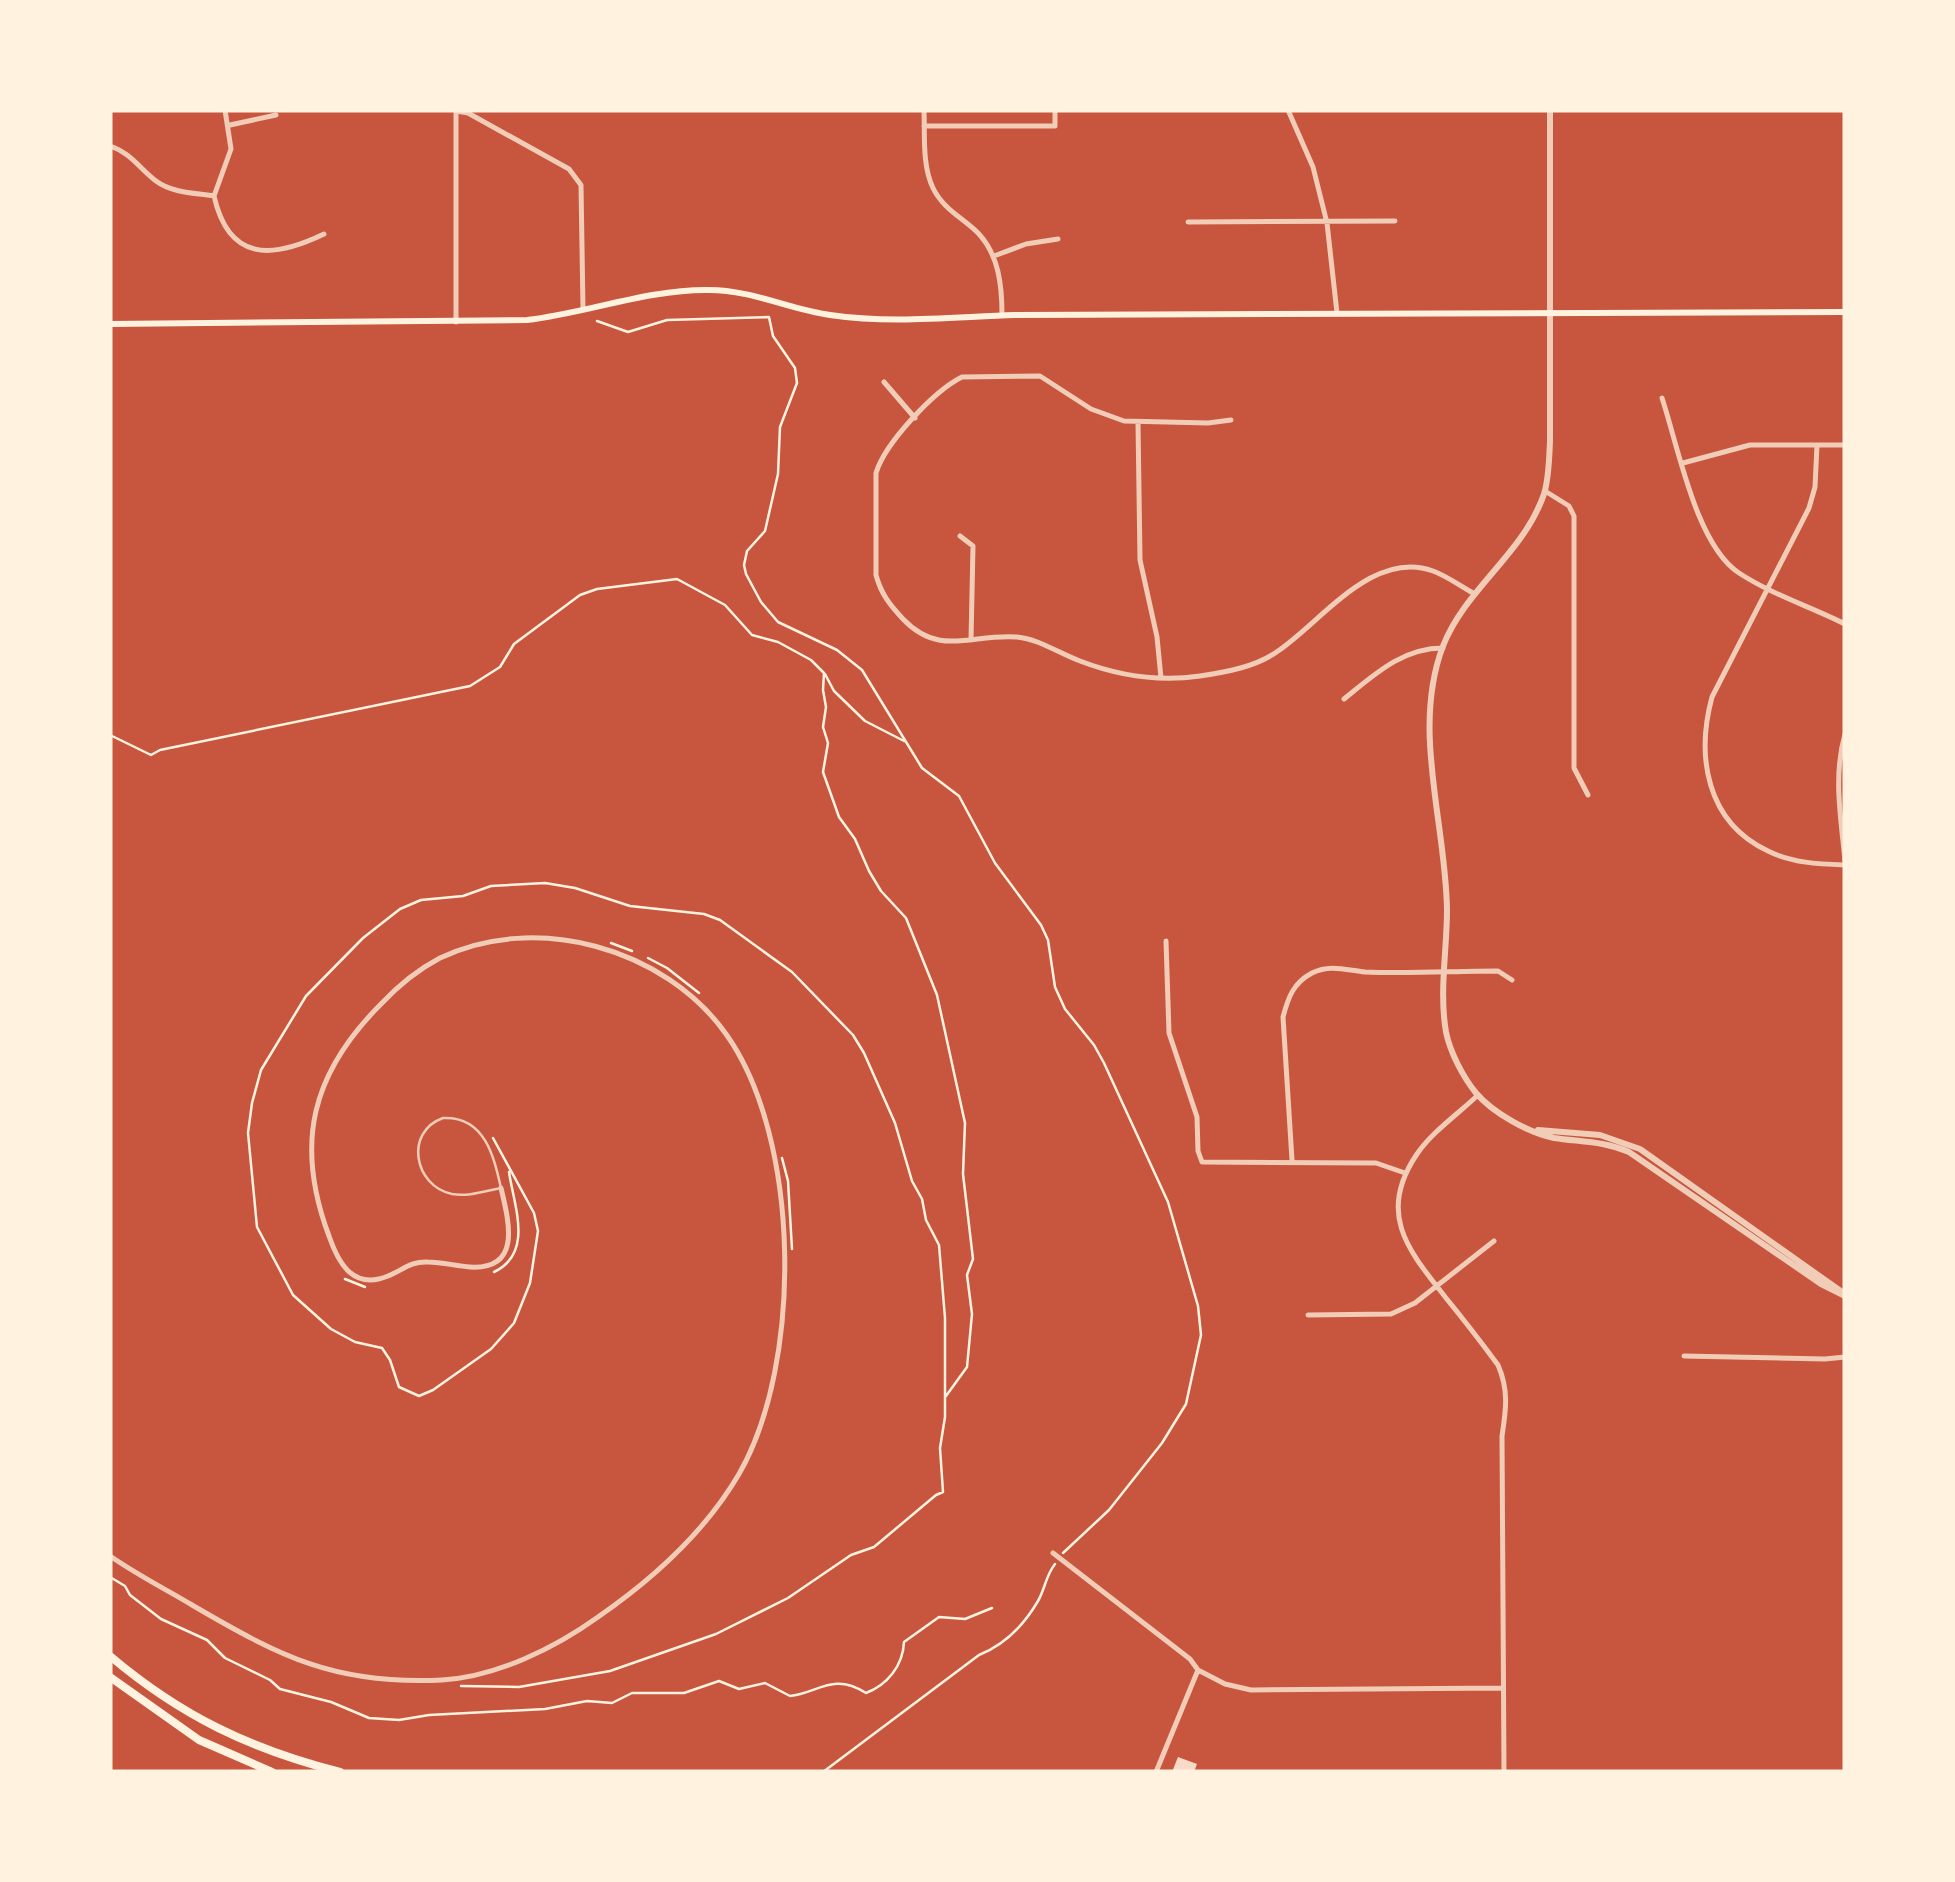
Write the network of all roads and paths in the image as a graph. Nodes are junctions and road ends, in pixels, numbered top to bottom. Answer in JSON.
{"nodes":[{"id":1,"x":225,"y":110,"type":"edge"},
{"id":2,"x":456,"y":110,"type":"edge"},
{"id":3,"x":924,"y":110,"type":"edge"},
{"id":4,"x":1055,"y":110,"type":"edge"},
{"id":5,"x":1288,"y":110,"type":"edge"},
{"id":6,"x":1550,"y":110,"type":"edge"},
{"id":7,"x":276,"y":116,"type":"dead end"},
{"id":8,"x":230,"y":125,"type":"junction"},
{"id":9,"x":924,"y":126,"type":"junction"},
{"id":10,"x":110,"y":146,"type":"edge"},
{"id":11,"x":214,"y":196,"type":"junction"},
{"id":12,"x":1395,"y":221,"type":"dead end"},
{"id":13,"x":1188,"y":222,"type":"dead end"},
{"id":14,"x":1327,"y":222,"type":"junction"},
{"id":15,"x":324,"y":234,"type":"dead end"},
{"id":16,"x":1058,"y":239,"type":"dead end"},
{"id":17,"x":994,"y":256,"type":"junction"},
{"id":18,"x":583,"y":312,"type":"junction"},
{"id":19,"x":1845,"y":312,"type":"edge"},
{"id":20,"x":1338,"y":313,"type":"junction"},
{"id":21,"x":1548,"y":313,"type":"junction"},
{"id":22,"x":1002,"y":315,"type":"junction"},
{"id":23,"x":597,"y":320,"type":"dead end"},
{"id":24,"x":456,"y":322,"type":"junction"},
{"id":25,"x":110,"y":324,"type":"edge"},
{"id":26,"x":884,"y":382,"type":"dead end"},
{"id":27,"x":1662,"y":398,"type":"dead end"},
{"id":28,"x":915,"y":418,"type":"junction"},
{"id":29,"x":1231,"y":420,"type":"dead end"},
{"id":30,"x":1138,"y":423,"type":"junction"},
{"id":31,"x":1817,"y":445,"type":"junction"},
{"id":32,"x":1845,"y":445,"type":"edge"},
{"id":33,"x":1683,"y":464,"type":"junction"},
{"id":34,"x":1545,"y":490,"type":"junction"},
{"id":35,"x":960,"y":536,"type":"dead end"},
{"id":36,"x":1768,"y":587,"type":"junction"},
{"id":37,"x":1473,"y":593,"type":"junction"},
{"id":38,"x":1845,"y":624,"type":"edge"},
{"id":39,"x":971,"y":640,"type":"junction"},
{"id":40,"x":1442,"y":648,"type":"junction"},
{"id":41,"x":824,"y":673,"type":"junction"},
{"id":42,"x":1160,"y":678,"type":"junction"},
{"id":43,"x":1344,"y":699,"type":"dead end"},
{"id":44,"x":1845,"y":734,"type":"edge"},
{"id":45,"x":110,"y":735,"type":"edge"},
{"id":46,"x":906,"y":742,"type":"junction"},
{"id":47,"x":1588,"y":794,"type":"dead end"},
{"id":48,"x":1842,"y":794,"type":"edge"},
{"id":49,"x":1845,"y":863,"type":"edge"},
{"id":50,"x":603,"y":942,"type":"dead end"},
{"id":51,"x":1166,"y":942,"type":"dead end"},
{"id":52,"x":1444,"y":971,"type":"junction"},
{"id":53,"x":1512,"y":980,"type":"dead end"},
{"id":54,"x":705,"y":999,"type":"dead end"},
{"id":55,"x":1478,"y":1095,"type":"junction"},
{"id":56,"x":486,"y":1140,"type":"junction"},
{"id":57,"x":780,"y":1150,"type":"dead end"},
{"id":58,"x":1292,"y":1160,"type":"junction"},
{"id":59,"x":508,"y":1168,"type":"junction"},
{"id":60,"x":1405,"y":1174,"type":"junction"},
{"id":61,"x":500,"y":1188,"type":"junction"},
{"id":62,"x":1494,"y":1241,"type":"dead end"},
{"id":63,"x":792,"y":1247,"type":"dead end"},
{"id":64,"x":338,"y":1272,"type":"dead end"},
{"id":65,"x":482,"y":1273,"type":"dead end"},
{"id":66,"x":1436,"y":1286,"type":"junction"},
{"id":67,"x":374,"y":1288,"type":"dead end"},
{"id":68,"x":1845,"y":1295,"type":"edge"},
{"id":69,"x":1308,"y":1315,"type":"dead end"},
{"id":70,"x":1684,"y":1356,"type":"dead end"},
{"id":71,"x":1845,"y":1357,"type":"edge"},
{"id":72,"x":945,"y":1397,"type":"junction"},
{"id":73,"x":110,"y":1556,"type":"edge"},
{"id":74,"x":1056,"y":1556,"type":"junction"},
{"id":75,"x":110,"y":1577,"type":"edge"},
{"id":76,"x":992,"y":1608,"type":"dead end"},
{"id":77,"x":110,"y":1656,"type":"edge"},
{"id":78,"x":1198,"y":1670,"type":"junction"},
{"id":79,"x":110,"y":1677,"type":"edge"},
{"id":80,"x":478,"y":1678,"type":"dead end"},
{"id":81,"x":1503,"y":1688,"type":"junction"},
{"id":82,"x":272,"y":1772,"type":"edge"},
{"id":83,"x":340,"y":1772,"type":"edge"},
{"id":84,"x":823,"y":1772,"type":"edge"},
{"id":85,"x":1156,"y":1772,"type":"edge"},
{"id":86,"x":1504,"y":1772,"type":"edge"}],
"edges":[{"from":1,"to":8,"type":"street"},
{"from":2,"to":18,"type":"street"},
{"from":2,"to":24,"type":"street"},
{"from":3,"to":9,"type":"street"},
{"from":4,"to":9,"type":"street"},
{"from":5,"to":14,"type":"street"},
{"from":6,"to":21,"type":"street"},
{"from":7,"to":8,"type":"street"},
{"from":8,"to":11,"type":"street"},
{"from":9,"to":17,"type":"street"},
{"from":10,"to":11,"type":"street"},
{"from":11,"to":15,"type":"street"},
{"from":12,"to":14,"type":"street"},
{"from":13,"to":14,"type":"street"},
{"from":14,"to":20,"type":"street"},
{"from":16,"to":17,"type":"street"},
{"from":17,"to":22,"type":"street"},
{"from":18,"to":22,"type":"main road"},
{"from":18,"to":24,"type":"main road"},
{"from":19,"to":21,"type":"main road"},
{"from":20,"to":21,"type":"main road"},
{"from":20,"to":22,"type":"main road"},
{"from":21,"to":34,"type":"street"},
{"from":23,"to":46,"type":"path"},
{"from":24,"to":25,"type":"main road"},
{"from":26,"to":28,"type":"street"},
{"from":27,"to":33,"type":"street"},
{"from":28,"to":30,"type":"street"},
{"from":28,"to":39,"type":"street"},
{"from":29,"to":30,"type":"street"},
{"from":30,"to":42,"type":"street"},
{"from":31,"to":32,"type":"street"},
{"from":31,"to":33,"type":"street"},
{"from":31,"to":36,"type":"street"},
{"from":33,"to":36,"type":"street"},
{"from":34,"to":37,"type":"street"},
{"from":34,"to":47,"type":"street"},
{"from":35,"to":39,"type":"street"},
{"from":36,"to":38,"type":"street"},
{"from":36,"to":49,"type":"street"},
{"from":37,"to":40,"type":"street"},
{"from":37,"to":42,"type":"street"},
{"from":39,"to":42,"type":"street"},
{"from":40,"to":43,"type":"street"},
{"from":40,"to":52,"type":"street"},
{"from":41,"to":45,"type":"path"},
{"from":41,"to":46,"type":"path"},
{"from":41,"to":72,"type":"path"},
{"from":44,"to":48,"type":"street"},
{"from":46,"to":74,"type":"path"},
{"from":48,"to":49,"type":"street"},
{"from":50,"to":54,"type":"path"},
{"from":51,"to":58,"type":"street"},
{"from":52,"to":53,"type":"street"},
{"from":52,"to":55,"type":"street"},
{"from":52,"to":58,"type":"street"},
{"from":55,"to":60,"type":"street"},
{"from":55,"to":68,"type":"street"},
{"from":56,"to":59,"type":"path"},
{"from":56,"to":61,"type":"lane"},
{"from":56,"to":61,"type":"lane"},
{"from":57,"to":63,"type":"path"},
{"from":58,"to":60,"type":"street"},
{"from":59,"to":65,"type":"path"},
{"from":59,"to":72,"type":"path"},
{"from":60,"to":66,"type":"street"},
{"from":61,"to":73,"type":"street"},
{"from":62,"to":66,"type":"street"},
{"from":64,"to":67,"type":"path"},
{"from":66,"to":69,"type":"street"},
{"from":66,"to":81,"type":"street"},
{"from":70,"to":71,"type":"street"},
{"from":72,"to":80,"type":"path"},
{"from":74,"to":78,"type":"street"},
{"from":74,"to":84,"type":"path"},
{"from":75,"to":76,"type":"path"},
{"from":77,"to":83,"type":"main road"},
{"from":78,"to":81,"type":"street"},
{"from":78,"to":85,"type":"street"},
{"from":79,"to":82,"type":"main road"},
{"from":81,"to":86,"type":"street"}]}
